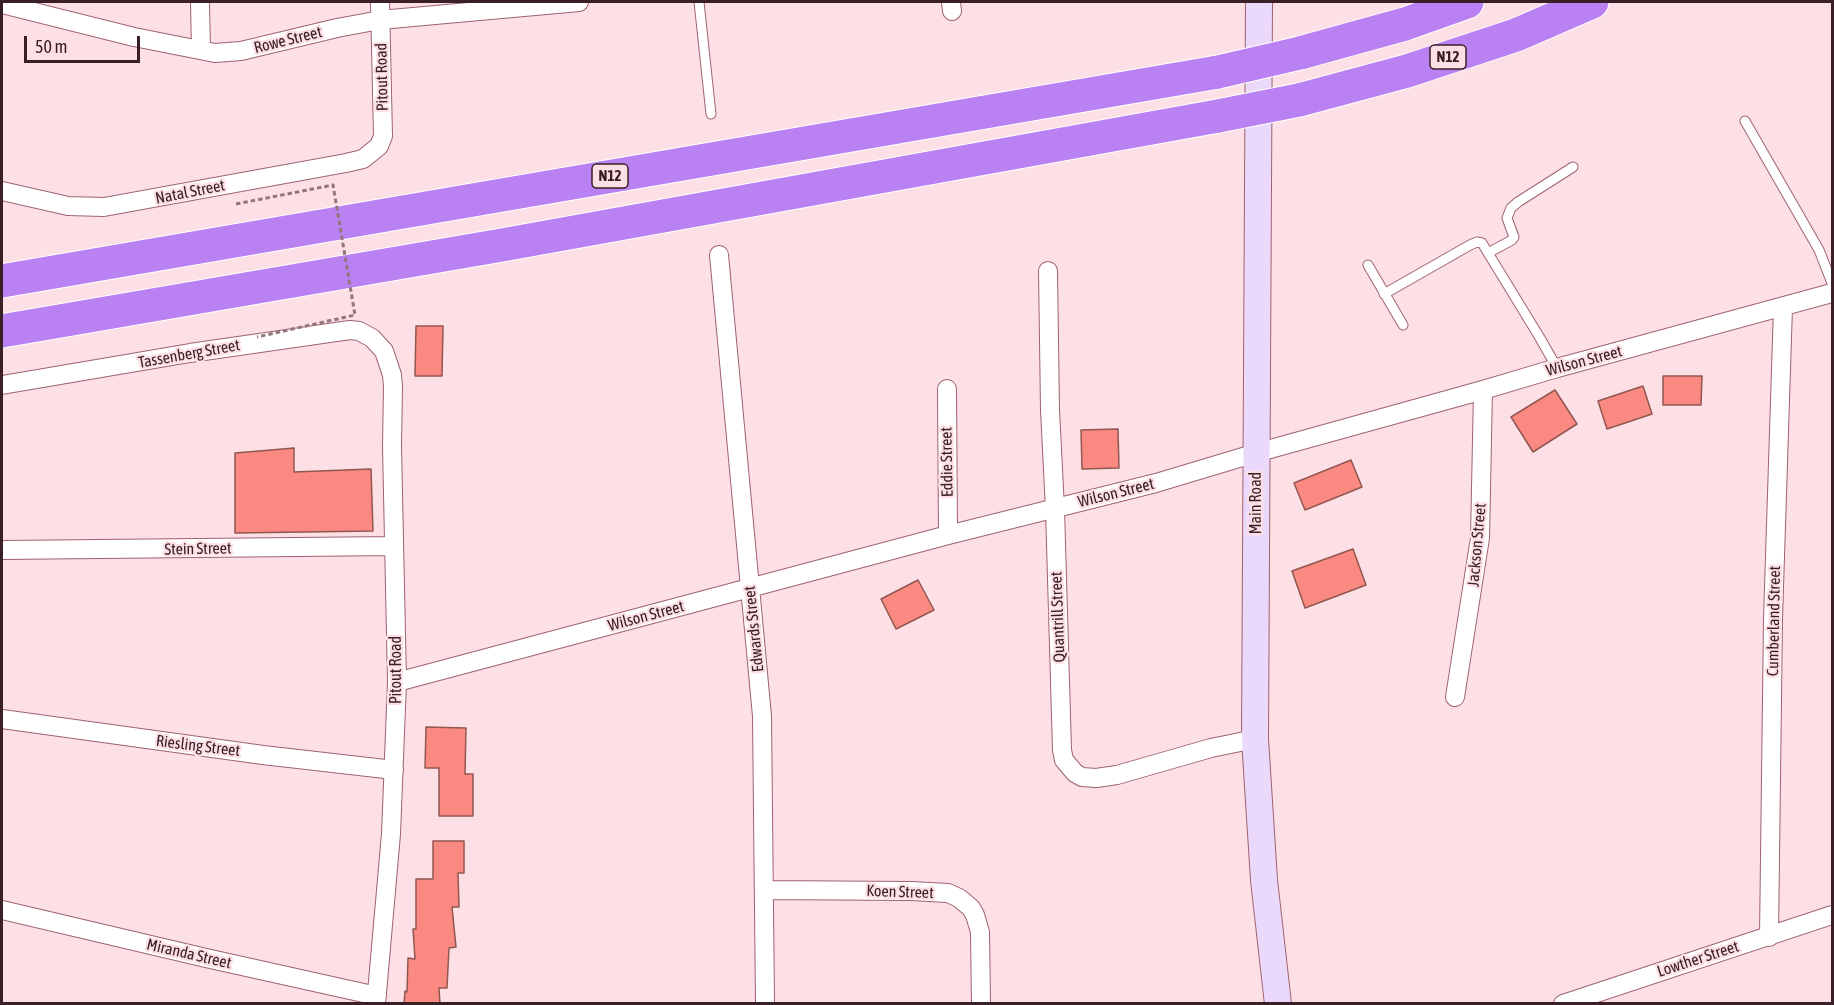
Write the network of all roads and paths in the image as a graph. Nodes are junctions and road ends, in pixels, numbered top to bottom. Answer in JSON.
{"nodes":[{"id":1,"x":200,"y":2,"type":"edge"},
{"id":2,"x":380,"y":2,"type":"edge"},
{"id":3,"x":579,"y":2,"type":"edge"},
{"id":4,"x":699,"y":2,"type":"edge"},
{"id":5,"x":1259,"y":2,"type":"edge"},
{"id":6,"x":1467,"y":2,"type":"edge"},
{"id":7,"x":1592,"y":2,"type":"edge"},
{"id":8,"x":2,"y":4,"type":"edge"},
{"id":9,"x":380,"y":20,"type":"junction"},
{"id":10,"x":201,"y":50,"type":"junction"},
{"id":11,"x":711,"y":114,"type":"dead end"},
{"id":12,"x":1745,"y":121,"type":"dead end"},
{"id":13,"x":375,"y":150,"type":"joint"},
{"id":14,"x":1573,"y":167,"type":"dead end"},
{"id":15,"x":2,"y":191,"type":"edge"},
{"id":16,"x":236,"y":204,"type":"dead end"},
{"id":17,"x":1488,"y":253,"type":"junction"},
{"id":18,"x":718,"y":255,"type":"dead end"},
{"id":19,"x":1368,"y":265,"type":"dead end"},
{"id":20,"x":1048,"y":271,"type":"dead end"},
{"id":21,"x":2,"y":281,"type":"edge"},
{"id":22,"x":1833,"y":283,"type":"edge"},
{"id":23,"x":1384,"y":294,"type":"junction"},
{"id":24,"x":1833,"y":294,"type":"edge"},
{"id":25,"x":1783,"y":307,"type":"junction"},
{"id":26,"x":1403,"y":325,"type":"dead end"},
{"id":27,"x":2,"y":331,"type":"edge"},
{"id":28,"x":257,"y":337,"type":"dead end"},
{"id":29,"x":375,"y":341,"type":"joint"},
{"id":30,"x":1557,"y":368,"type":"junction"},
{"id":31,"x":2,"y":386,"type":"edge"},
{"id":32,"x":946,"y":388,"type":"dead end"},
{"id":33,"x":1483,"y":390,"type":"junction"},
{"id":34,"x":1256,"y":453,"type":"junction"},
{"id":35,"x":1055,"y":509,"type":"junction"},
{"id":36,"x":948,"y":535,"type":"junction"},
{"id":37,"x":394,"y":546,"type":"junction"},
{"id":38,"x":2,"y":550,"type":"edge"},
{"id":39,"x":750,"y":589,"type":"junction"},
{"id":40,"x":398,"y":682,"type":"junction"},
{"id":41,"x":1455,"y":697,"type":"dead end"},
{"id":42,"x":2,"y":719,"type":"edge"},
{"id":43,"x":1255,"y":739,"type":"junction"},
{"id":44,"x":394,"y":770,"type":"junction"},
{"id":45,"x":764,"y":890,"type":"junction"},
{"id":46,"x":2,"y":910,"type":"edge"},
{"id":47,"x":1833,"y":915,"type":"edge"},
{"id":48,"x":1769,"y":937,"type":"junction"},
{"id":49,"x":376,"y":1000,"type":"edge"},
{"id":50,"x":765,"y":1004,"type":"edge"},
{"id":51,"x":981,"y":1004,"type":"edge"},
{"id":52,"x":1278,"y":1004,"type":"edge"},
{"id":53,"x":1563,"y":1004,"type":"edge"}],
"edges":[{"from":1,"to":10,"type":"street"},
{"from":2,"to":9,"type":"street","name":"Pitout Road"},
{"from":3,"to":9,"type":"street","name":"Rowe Street"},
{"from":4,"to":11,"type":"lane"},
{"from":5,"to":34,"type":"street","name":"Main Road"},
{"from":6,"to":21,"type":"highway","number":"N12","bridge":true},
{"from":7,"to":27,"type":"highway","number":"N12","bridge":true},
{"from":8,"to":10,"type":"street","name":"Rowe Street"},
{"from":9,"to":10,"type":"street","name":"Rowe Street"},
{"from":9,"to":13,"type":"street","name":"Pitout Road"},
{"from":12,"to":22,"type":"lane"},
{"from":13,"to":15,"type":"street","name":"Natal Street"},
{"from":14,"to":17,"type":"lane"},
{"from":16,"to":28,"type":"path","bridge":true},
{"from":17,"to":23,"type":"lane"},
{"from":17,"to":30,"type":"lane"},
{"from":18,"to":39,"type":"street","name":"Edwards Street"},
{"from":19,"to":23,"type":"lane"},
{"from":20,"to":35,"type":"street","name":"Quantrill Street"},
{"from":23,"to":26,"type":"lane"},
{"from":24,"to":25,"type":"street","name":"Wilson Street"},
{"from":25,"to":30,"type":"street","name":"Wilson Street"},
{"from":25,"to":48,"type":"street","name":"Cumberland Street"},
{"from":29,"to":31,"type":"street","name":"Tassenberg Street"},
{"from":29,"to":37,"type":"street","name":"Pitout Road"},
{"from":30,"to":33,"type":"street","name":"Wilson Street"},
{"from":32,"to":36,"type":"street","name":"Eddie Street"},
{"from":33,"to":34,"type":"street","name":"Wilson Street"},
{"from":33,"to":41,"type":"street","name":"Jackson Street"},
{"from":34,"to":35,"type":"street","name":"Wilson Street"},
{"from":34,"to":43,"type":"street","name":"Main Road"},
{"from":35,"to":36,"type":"street","name":"Wilson Street"},
{"from":35,"to":43,"type":"street","name":"Quantrill Street"},
{"from":36,"to":39,"type":"street","name":"Wilson Street"},
{"from":37,"to":38,"type":"street","name":"Stein Street"},
{"from":37,"to":40,"type":"street","name":"Pitout Road"},
{"from":39,"to":40,"type":"street","name":"Wilson Street"},
{"from":39,"to":45,"type":"street","name":"Edwards Street"},
{"from":40,"to":44,"type":"street","name":"Pitout Road"},
{"from":42,"to":44,"type":"street","name":"Riesling Street"},
{"from":43,"to":52,"type":"street","name":"Main Road"},
{"from":44,"to":49,"type":"street","name":"Pitout Road"},
{"from":45,"to":50,"type":"street","name":"Edwards Street"},
{"from":45,"to":51,"type":"street","name":"Koen Street"},
{"from":46,"to":49,"type":"street","name":"Miranda Street"},
{"from":47,"to":48,"type":"street","name":"Lowther Street"},
{"from":48,"to":53,"type":"street","name":"Lowther Street"}]}
